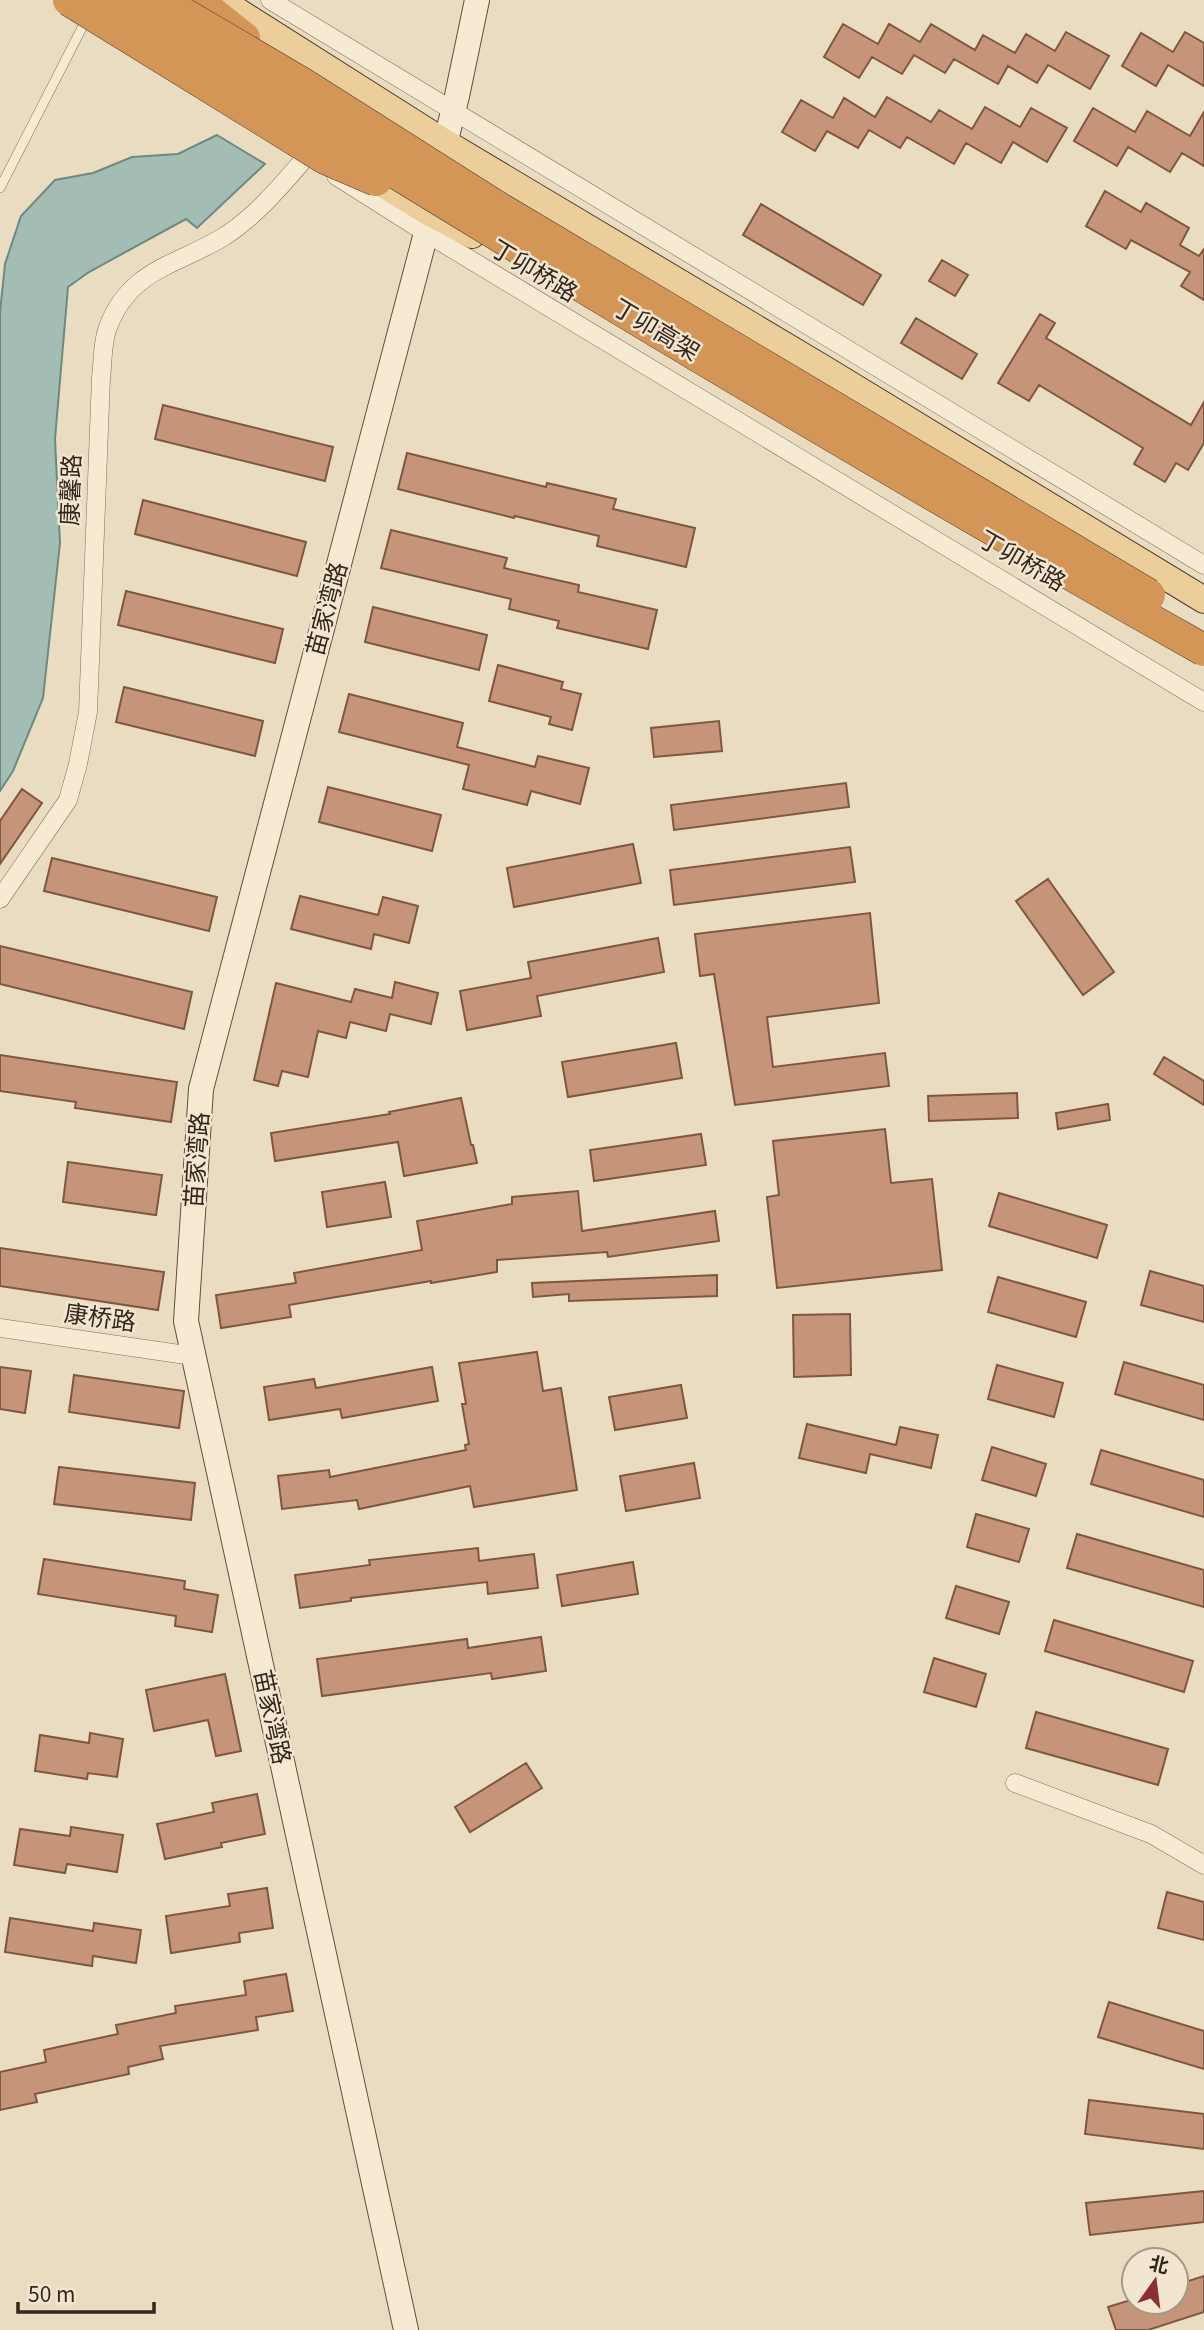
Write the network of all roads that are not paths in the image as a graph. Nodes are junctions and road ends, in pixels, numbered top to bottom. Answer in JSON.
{"nodes":[{"id":1,"x":50,"y":0,"type":"edge"},
{"id":2,"x":160,"y":0,"type":"edge"},
{"id":3,"x":196,"y":0,"type":"edge"},
{"id":4,"x":220,"y":0,"type":"edge"},
{"id":5,"x":270,"y":0,"type":"edge"},
{"id":6,"x":477,"y":0,"type":"edge"},
{"id":7,"x":90,"y":6,"type":"edge"},
{"id":8,"x":303,"y":84,"type":"junction"},
{"id":9,"x":454,"y":111,"type":"junction"},
{"id":10,"x":444,"y":142,"type":"junction"},
{"id":11,"x":306,"y":157,"type":"junction"},
{"id":12,"x":0,"y":188,"type":"edge"},
{"id":13,"x":427,"y":223,"type":"junction"},
{"id":14,"x":483,"y":228,"type":"junction"},
{"id":15,"x":1204,"y":565,"type":"edge"},
{"id":16,"x":1204,"y":600,"type":"edge"},
{"id":17,"x":1204,"y":628,"type":"edge"},
{"id":18,"x":1204,"y":650,"type":"edge"},
{"id":19,"x":1204,"y":666,"type":"edge"},
{"id":20,"x":1204,"y":702,"type":"edge"},
{"id":21,"x":0,"y":899,"type":"edge"},
{"id":22,"x":0,"y":1328,"type":"edge"},
{"id":23,"x":193,"y":1356,"type":"junction"},
{"id":24,"x":1015,"y":1783,"type":"dead end"},
{"id":25,"x":1204,"y":1866,"type":"edge"},
{"id":26,"x":406,"y":2330,"type":"edge"}],
"edges":[{"from":1,"to":7,"type":"street"},
{"from":2,"to":8,"type":"highway","name":"丁卯高架","bridge":true},
{"from":3,"to":8,"type":"highway","bridge":true},
{"from":4,"to":10,"type":"main road"},
{"from":5,"to":9,"type":"street"},
{"from":6,"to":9,"type":"street","name":"苗家湾路"},
{"from":7,"to":11,"type":"street"},
{"from":7,"to":12,"type":"lane"},
{"from":7,"to":13,"type":"main road","name":"丁卯桥路"},
{"from":7,"to":14,"type":"highway","bridge":true},
{"from":7,"to":14,"type":"highway","name":"丁卯高架","bridge":true},
{"from":8,"to":17,"type":"highway","name":"丁卯高架","bridge":true},
{"from":9,"to":10,"type":"street","name":"苗家湾路"},
{"from":9,"to":15,"type":"street"},
{"from":10,"to":13,"type":"street","name":"苗家湾路"},
{"from":10,"to":16,"type":"main road"},
{"from":11,"to":13,"type":"street"},
{"from":11,"to":21,"type":"street","name":"康馨路"},
{"from":13,"to":19,"type":"main road","name":"丁卯桥路"},
{"from":13,"to":20,"type":"street"},
{"from":13,"to":23,"type":"street","name":"苗家湾路"},
{"from":14,"to":18,"type":"highway","name":"丁卯高架","bridge":true},
{"from":22,"to":23,"type":"street","name":"康桥路"},
{"from":23,"to":26,"type":"street","name":"苗家湾路"},
{"from":24,"to":25,"type":"street"}]}
